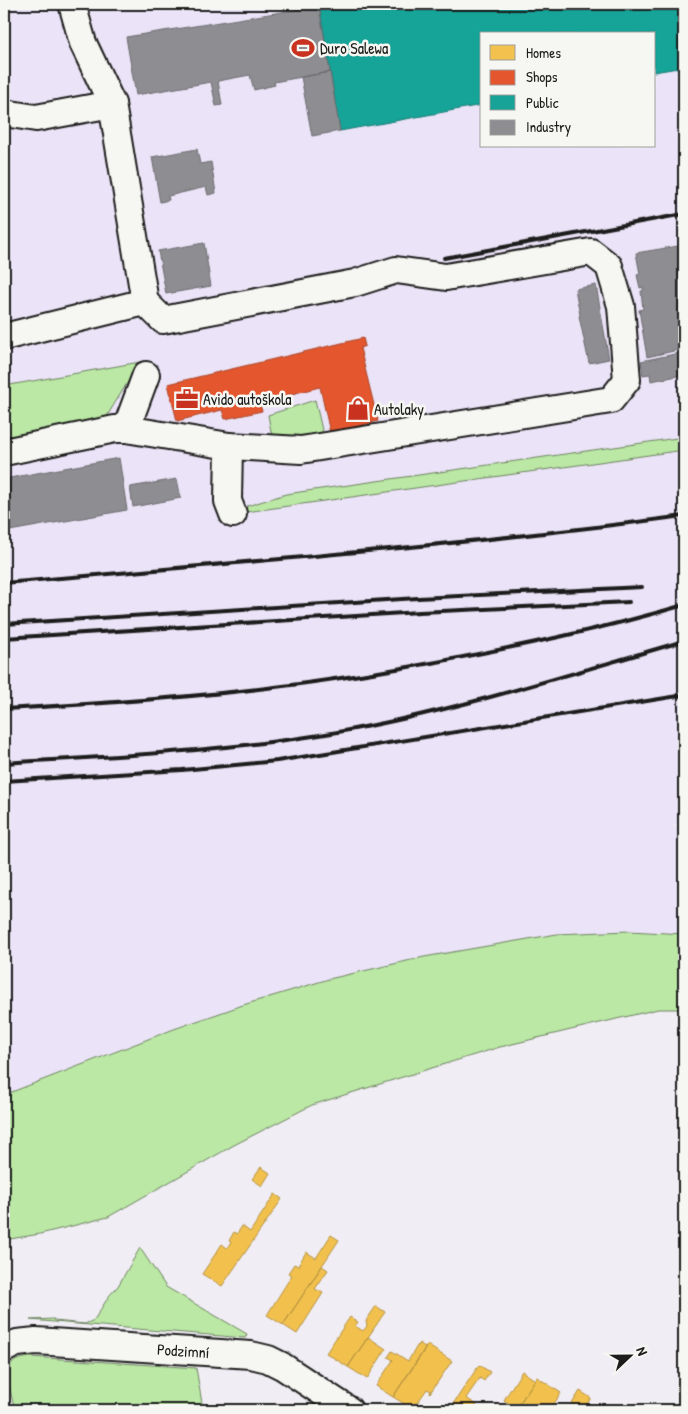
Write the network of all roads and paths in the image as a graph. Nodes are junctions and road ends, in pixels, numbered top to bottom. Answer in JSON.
{"nodes":[{"id":1,"x":72,"y":4,"type":"edge"},
{"id":2,"x":112,"y":104,"type":"junction"},
{"id":3,"x":4,"y":113,"type":"edge"},
{"id":4,"x":146,"y":302,"type":"junction"},
{"id":5,"x":4,"y":337,"type":"edge"},
{"id":6,"x":146,"y":375,"type":"dead end"},
{"id":7,"x":126,"y":429,"type":"junction"},
{"id":8,"x":229,"y":446,"type":"junction"},
{"id":9,"x":4,"y":452,"type":"edge"},
{"id":10,"x":233,"y":514,"type":"dead end"},
{"id":11,"x":4,"y":1349,"type":"edge"},
{"id":12,"x":350,"y":1410,"type":"edge"}],
"edges":[{"from":1,"to":2,"type":"street"},
{"from":2,"to":3,"type":"street"},
{"from":2,"to":4,"type":"street"},
{"from":4,"to":5,"type":"street"},
{"from":4,"to":8,"type":"street"},
{"from":6,"to":7,"type":"street"},
{"from":7,"to":8,"type":"street"},
{"from":7,"to":9,"type":"street"},
{"from":8,"to":10,"type":"street"},
{"from":11,"to":12,"type":"street","name":"Podzimní"}]}
